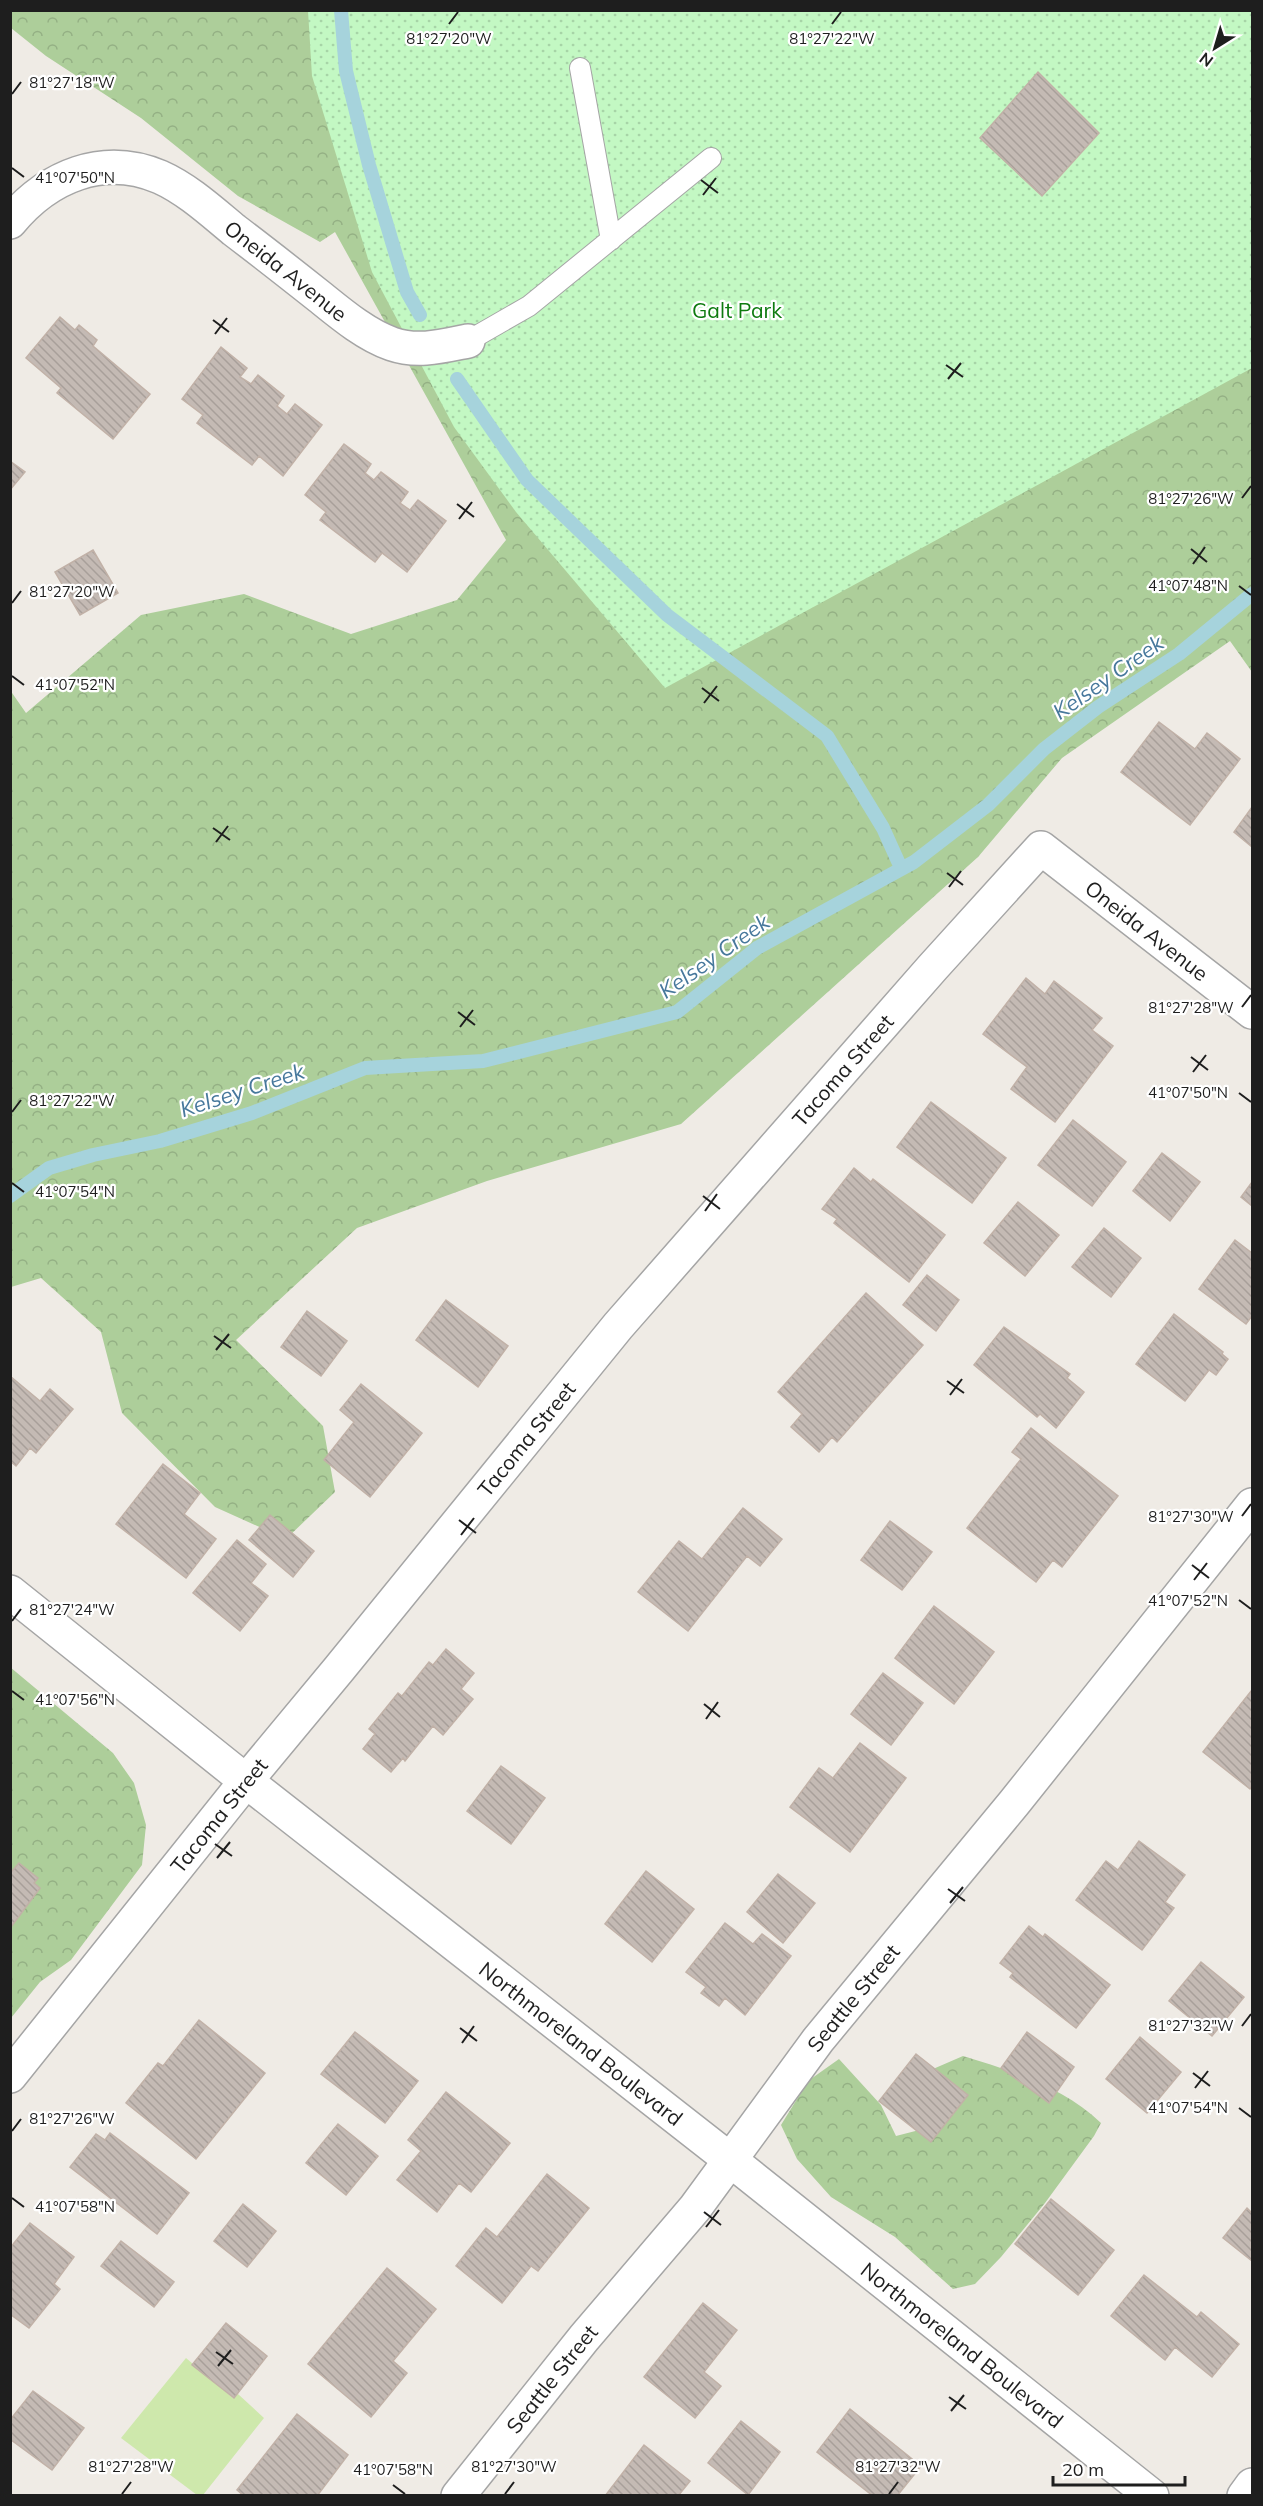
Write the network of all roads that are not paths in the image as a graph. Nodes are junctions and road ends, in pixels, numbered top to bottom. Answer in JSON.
{"nodes":[{"id":1,"x":580,"y":68,"type":"dead end"},
{"id":2,"x":711,"y":158,"type":"dead end"},
{"id":3,"x":10,"y":222,"type":"edge"},
{"id":4,"x":611,"y":240,"type":"junction"},
{"id":5,"x":468,"y":341,"type":"joint"},
{"id":6,"x":1041,"y":848,"type":"joint"},
{"id":7,"x":1252,"y":1012,"type":"edge"},
{"id":8,"x":1252,"y":1505,"type":"edge"},
{"id":9,"x":10,"y":1592,"type":"edge"},
{"id":10,"x":246,"y":1781,"type":"junction"},
{"id":11,"x":10,"y":2076,"type":"edge"},
{"id":12,"x":729,"y":2159,"type":"junction"},
{"id":13,"x":1252,"y":2485,"type":"edge"},
{"id":14,"x":458,"y":2496,"type":"edge"},
{"id":15,"x":1152,"y":2496,"type":"edge"},
{"id":16,"x":1244,"y":2496,"type":"edge"}],
"edges":[{"from":1,"to":4,"type":"lane"},
{"from":2,"to":4,"type":"lane"},
{"from":3,"to":5,"type":"street","name":"Oneida Avenue"},
{"from":4,"to":5,"type":"lane"},
{"from":6,"to":7,"type":"street","name":"Oneida Avenue"},
{"from":6,"to":10,"type":"street","name":"Tacoma Street"},
{"from":8,"to":12,"type":"street","name":"Seattle Street"},
{"from":9,"to":10,"type":"street","name":"Northmoreland Boulevard"},
{"from":10,"to":11,"type":"street","name":"Tacoma Street"},
{"from":10,"to":12,"type":"street","name":"Northmoreland Boulevard"},
{"from":12,"to":14,"type":"street","name":"Seattle Street"},
{"from":12,"to":15,"type":"street","name":"Northmoreland Boulevard"},
{"from":13,"to":16,"type":"street"}]}
